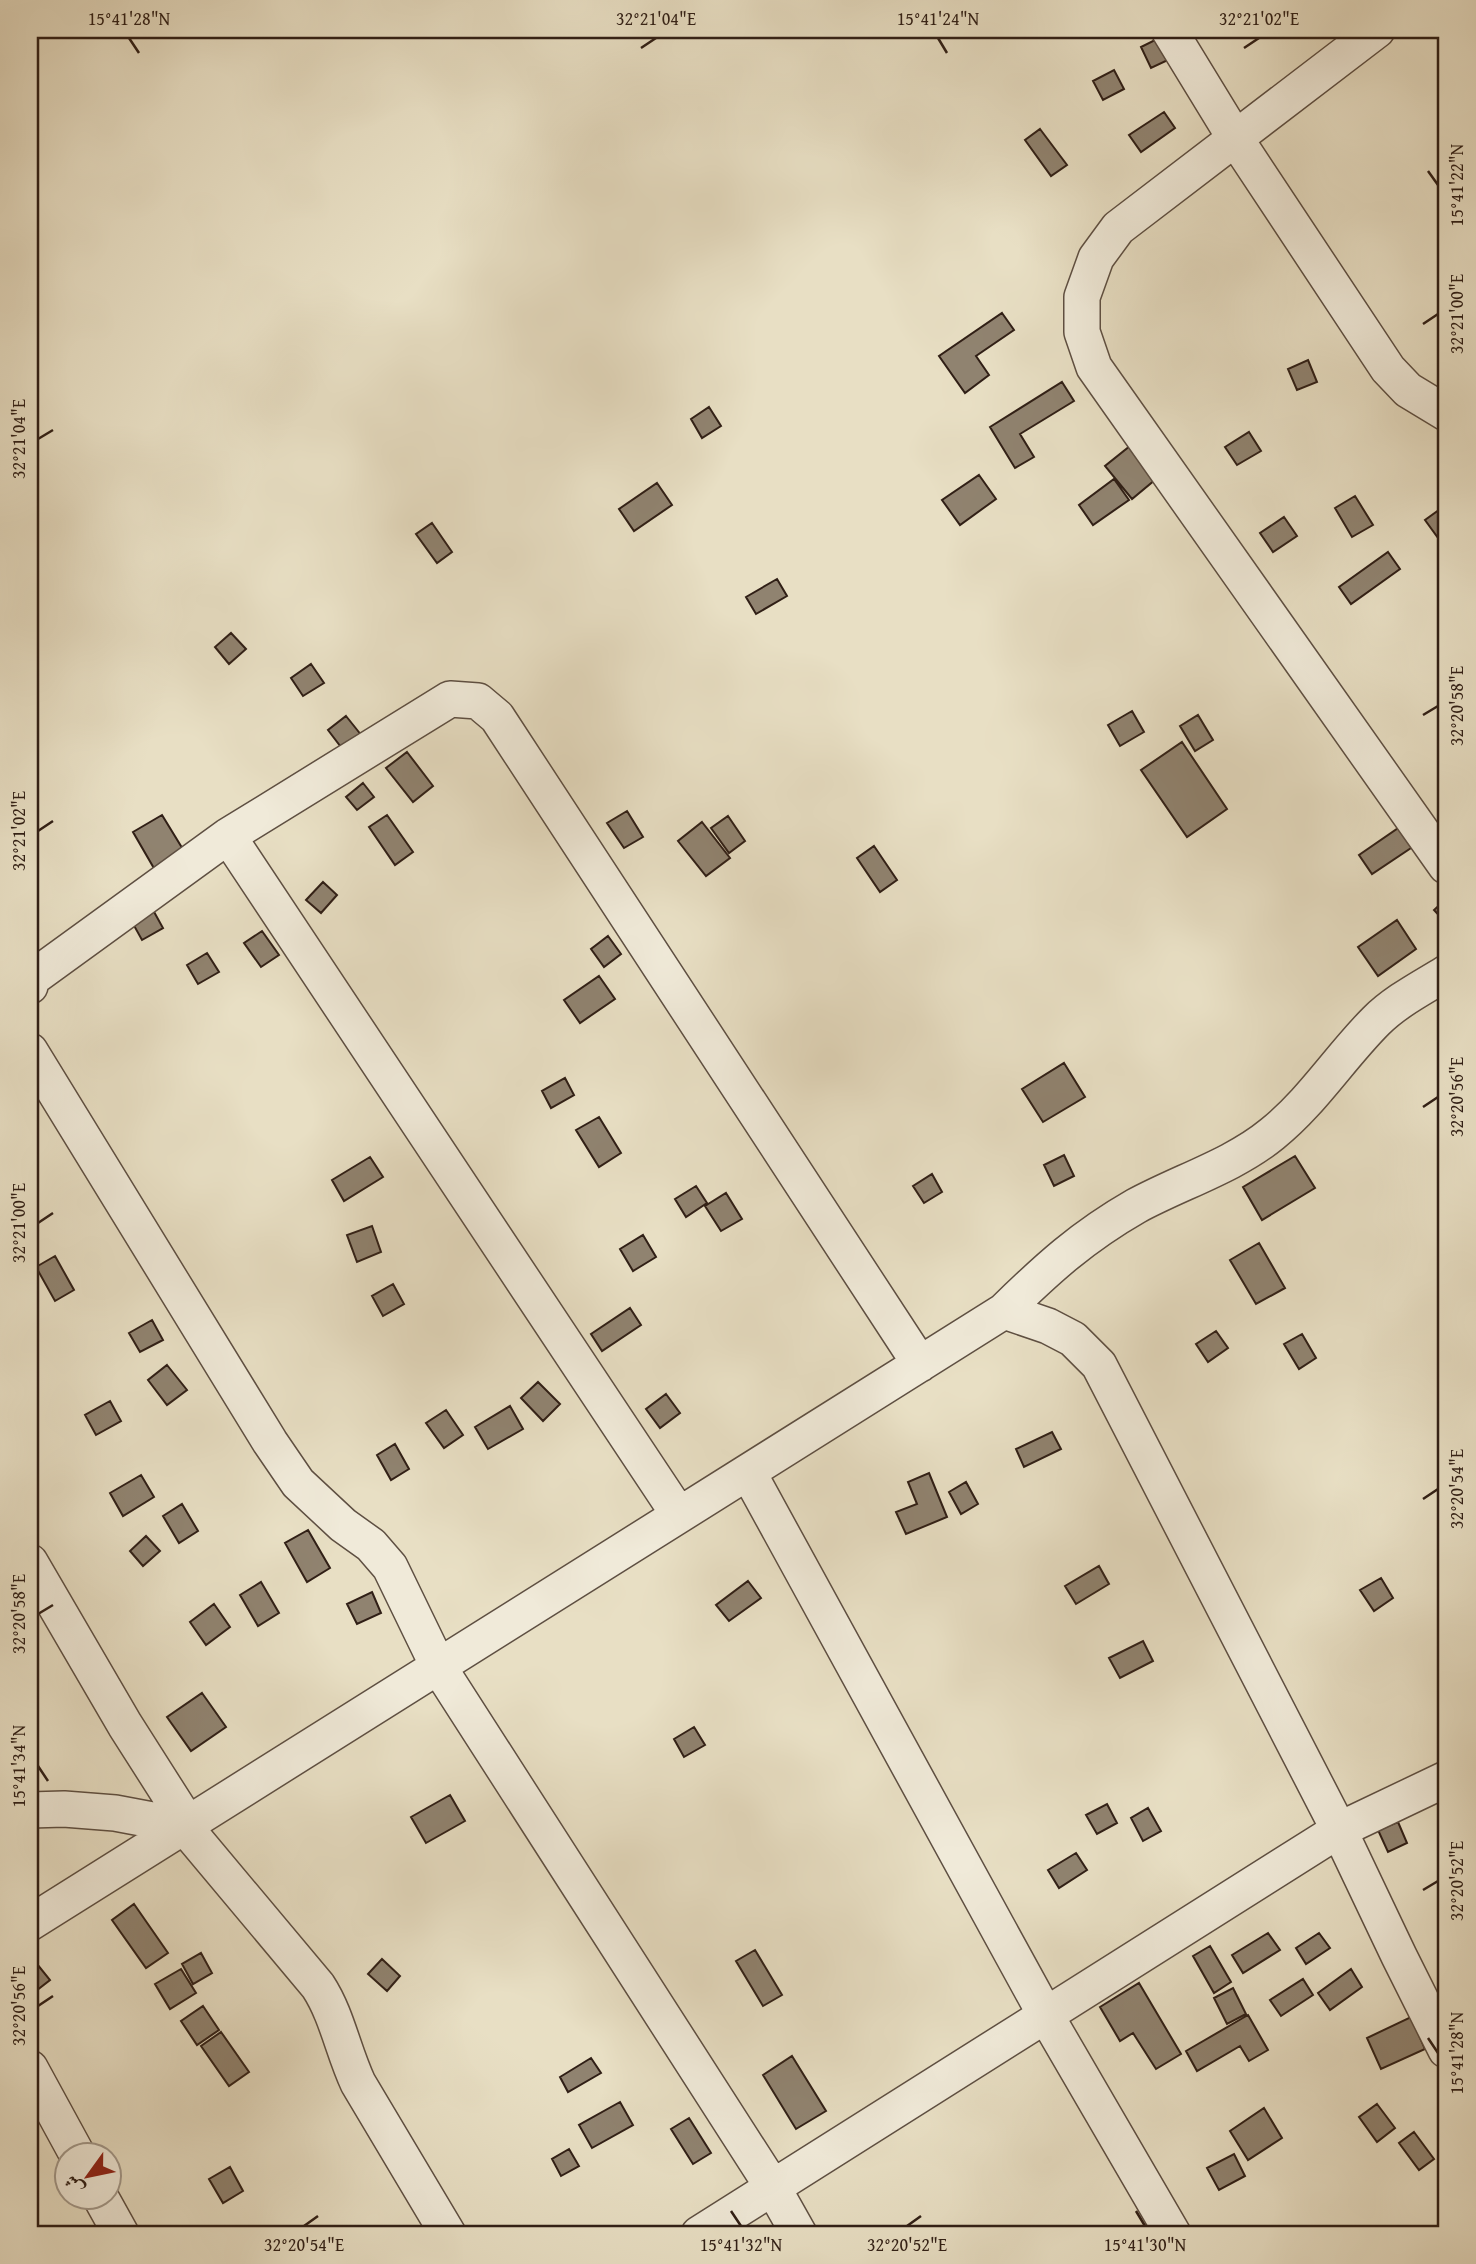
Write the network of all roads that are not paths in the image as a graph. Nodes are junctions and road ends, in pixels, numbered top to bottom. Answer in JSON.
{"nodes":[{"id":1,"x":1168,"y":30,"type":"edge"},
{"id":2,"x":1377,"y":30,"type":"edge"},
{"id":3,"x":1235,"y":138,"type":"junction"},
{"id":4,"x":1446,"y":413,"type":"edge"},
{"id":5,"x":228,"y":836,"type":"junction"},
{"id":6,"x":1446,"y":866,"type":"edge"},
{"id":7,"x":1446,"y":973,"type":"edge"},
{"id":8,"x":30,"y":986,"type":"edge"},
{"id":9,"x":30,"y":1051,"type":"edge"},
{"id":10,"x":1004,"y":1311,"type":"junction"},
{"id":11,"x":920,"y":1364,"type":"junction"},
{"id":12,"x":748,"y":1472,"type":"junction"},
{"id":13,"x":679,"y":1515,"type":"junction"},
{"id":14,"x":30,"y":1562,"type":"edge"},
{"id":15,"x":438,"y":1666,"type":"junction"},
{"id":16,"x":1446,"y":1779,"type":"edge"},
{"id":17,"x":30,"y":1810,"type":"edge"},
{"id":18,"x":186,"y":1825,"type":"junction"},
{"id":19,"x":1339,"y":1830,"type":"junction"},
{"id":20,"x":30,"y":1923,"type":"edge"},
{"id":21,"x":1045,"y":2014,"type":"junction"},
{"id":22,"x":1446,"y":2050,"type":"edge"},
{"id":23,"x":30,"y":2068,"type":"edge"},
{"id":24,"x":71,"y":2142,"type":"edge"},
{"id":25,"x":772,"y":2186,"type":"junction"},
{"id":26,"x":109,"y":2212,"type":"edge"},
{"id":27,"x":121,"y":2234,"type":"edge"},
{"id":28,"x":448,"y":2234,"type":"edge"},
{"id":29,"x":699,"y":2234,"type":"edge"},
{"id":30,"x":799,"y":2234,"type":"edge"},
{"id":31,"x":1173,"y":2234,"type":"edge"}],
"edges":[{"from":1,"to":3,"type":"street"},
{"from":2,"to":3,"type":"street"},
{"from":3,"to":4,"type":"street"},
{"from":3,"to":6,"type":"street"},
{"from":5,"to":8,"type":"street"},
{"from":5,"to":11,"type":"street"},
{"from":5,"to":13,"type":"street"},
{"from":7,"to":10,"type":"street"},
{"from":9,"to":15,"type":"street"},
{"from":10,"to":11,"type":"street"},
{"from":10,"to":19,"type":"street"},
{"from":11,"to":12,"type":"street"},
{"from":12,"to":13,"type":"street"},
{"from":12,"to":21,"type":"street"},
{"from":13,"to":15,"type":"street"},
{"from":14,"to":18,"type":"street"},
{"from":15,"to":18,"type":"street"},
{"from":15,"to":25,"type":"street"},
{"from":16,"to":19,"type":"street"},
{"from":17,"to":18,"type":"street"},
{"from":18,"to":20,"type":"street"},
{"from":18,"to":28,"type":"street"},
{"from":19,"to":21,"type":"street"},
{"from":19,"to":22,"type":"street"},
{"from":21,"to":25,"type":"street"},
{"from":21,"to":31,"type":"street"},
{"from":23,"to":24,"type":"street"},
{"from":25,"to":29,"type":"street"},
{"from":25,"to":30,"type":"street"},
{"from":26,"to":27,"type":"street"}]}
